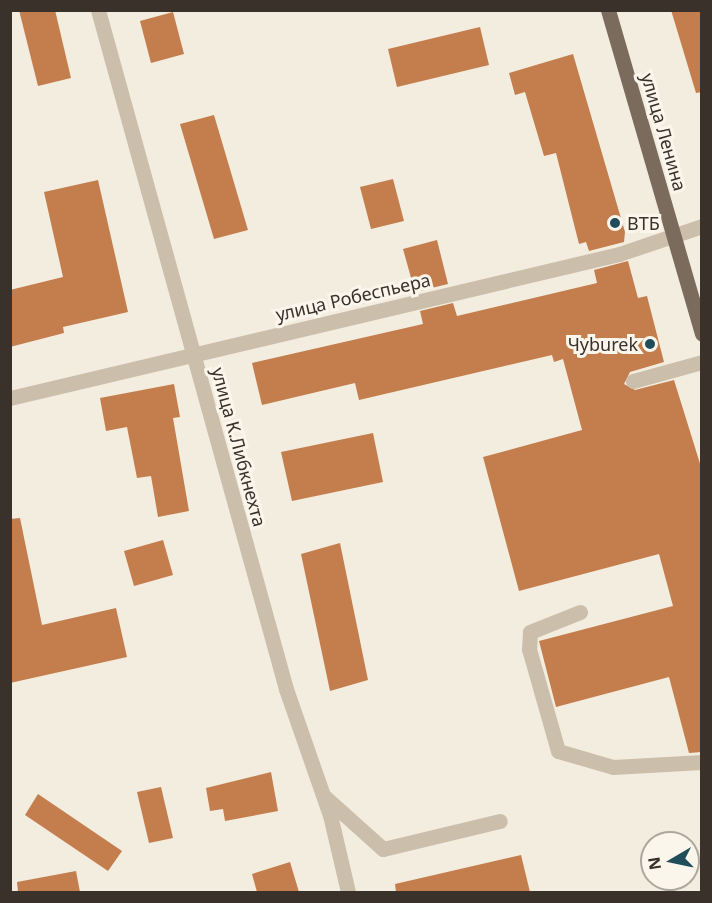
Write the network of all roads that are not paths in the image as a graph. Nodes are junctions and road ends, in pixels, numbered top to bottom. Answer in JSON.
{"nodes":[{"id":1,"x":98,"y":10,"type":"edge"},
{"id":2,"x":608,"y":10,"type":"edge"},
{"id":3,"x":702,"y":226,"type":"edge"},
{"id":4,"x":674,"y":236,"type":"junction"},
{"id":5,"x":702,"y":334,"type":"edge"},
{"id":6,"x":194,"y":354,"type":"junction"},
{"id":7,"x":702,"y":362,"type":"edge"},
{"id":8,"x":633,"y":381,"type":"dead end"},
{"id":9,"x":10,"y":398,"type":"edge"},
{"id":10,"x":580,"y":612,"type":"dead end"},
{"id":11,"x":702,"y":762,"type":"edge"},
{"id":12,"x":322,"y":795,"type":"junction"},
{"id":13,"x":500,"y":821,"type":"dead end"},
{"id":14,"x":348,"y":892,"type":"edge"}],
"edges":[{"from":1,"to":6,"type":"street","name":"улица К.Либкнехта"},
{"from":2,"to":4,"type":"main road","name":"улица Ленина"},
{"from":3,"to":4,"type":"street","name":"улица Робеспьера"},
{"from":4,"to":5,"type":"main road","name":"улица Ленина"},
{"from":4,"to":6,"type":"street","name":"улица Робеспьера"},
{"from":6,"to":9,"type":"street","name":"улица Робеспьера"},
{"from":6,"to":12,"type":"street","name":"улица К.Либкнехта"},
{"from":7,"to":8,"type":"street"},
{"from":10,"to":11,"type":"street"},
{"from":12,"to":13,"type":"street"},
{"from":12,"to":14,"type":"street","name":"улица К.Либкнехта"}]}
